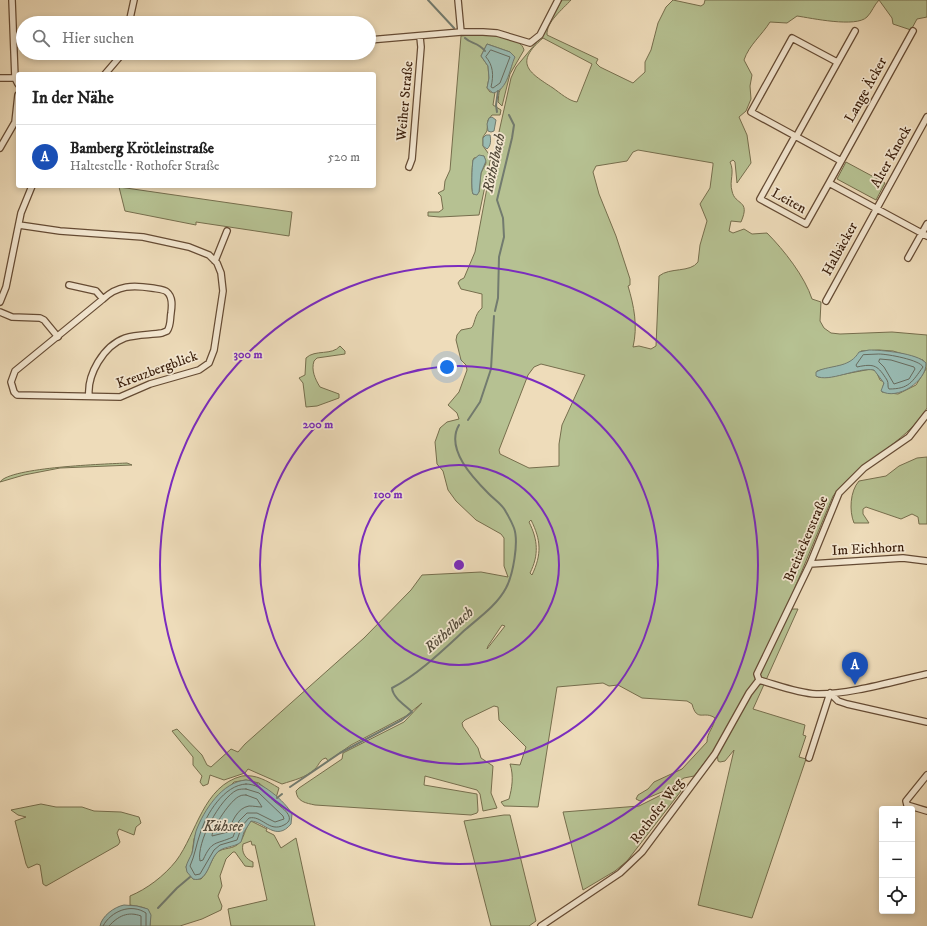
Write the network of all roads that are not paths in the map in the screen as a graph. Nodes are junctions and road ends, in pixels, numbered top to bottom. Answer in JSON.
{"nodes":[{"id":1,"x":12,"y":0,"type":"edge"},
{"id":2,"x":134,"y":0,"type":"edge"},
{"id":3,"x":458,"y":0,"type":"edge"},
{"id":4,"x":558,"y":0,"type":"edge"},
{"id":5,"x":131,"y":16,"type":"edge"},
{"id":6,"x":854,"y":31,"type":"dead end"},
{"id":7,"x":913,"y":31,"type":"dead end"},
{"id":8,"x":460,"y":32,"type":"junction"},
{"id":9,"x":420,"y":37,"type":"junction"},
{"id":10,"x":376,"y":40,"type":"edge"},
{"id":11,"x":117,"y":60,"type":"edge"},
{"id":12,"x":837,"y":62,"type":"junction"},
{"id":13,"x":106,"y":72,"type":"edge"},
{"id":14,"x":0,"y":78,"type":"edge"},
{"id":15,"x":14,"y":78,"type":"junction"},
{"id":16,"x":16,"y":81,"type":"edge"},
{"id":17,"x":16,"y":113,"type":"edge"},
{"id":18,"x":927,"y":117,"type":"edge"},
{"id":19,"x":795,"y":137,"type":"junction"},
{"id":20,"x":0,"y":148,"type":"edge"},
{"id":21,"x":841,"y":161,"type":"junction"},
{"id":22,"x":409,"y":167,"type":"dead end"},
{"id":23,"x":829,"y":182,"type":"junction"},
{"id":24,"x":31,"y":188,"type":"edge"},
{"id":25,"x":876,"y":208,"type":"junction"},
{"id":26,"x":927,"y":224,"type":"edge"},
{"id":27,"x":19,"y":225,"type":"junction"},
{"id":28,"x":227,"y":231,"type":"dead end"},
{"id":29,"x":924,"y":234,"type":"edge"},
{"id":30,"x":908,"y":258,"type":"dead end"},
{"id":31,"x":214,"y":261,"type":"junction"},
{"id":32,"x":69,"y":285,"type":"dead end"},
{"id":33,"x":103,"y":300,"type":"junction"},
{"id":34,"x":826,"y":301,"type":"dead end"},
{"id":35,"x":0,"y":302,"type":"edge"},
{"id":36,"x":0,"y":312,"type":"edge"},
{"id":37,"x":58,"y":338,"type":"junction"},
{"id":38,"x":89,"y":396,"type":"junction"},
{"id":39,"x":927,"y":414,"type":"edge"},
{"id":40,"x":927,"y":561,"type":"edge"},
{"id":41,"x":810,"y":564,"type":"junction"},
{"id":42,"x":927,"y":674,"type":"edge"},
{"id":43,"x":759,"y":680,"type":"junction"},
{"id":44,"x":830,"y":693,"type":"junction"},
{"id":45,"x":927,"y":722,"type":"edge"},
{"id":46,"x":809,"y":758,"type":"dead end"},
{"id":47,"x":927,"y":775,"type":"edge"},
{"id":48,"x":927,"y":811,"type":"edge"},
{"id":49,"x":541,"y":926,"type":"edge"}],
"edges":[{"from":1,"to":15,"type":"street"},
{"from":2,"to":5,"type":"street"},
{"from":3,"to":8,"type":"street"},
{"from":4,"to":8,"type":"street"},
{"from":6,"to":12,"type":"street"},
{"from":7,"to":21,"type":"street","name":"Lange Äcker"},
{"from":8,"to":9,"type":"street"},
{"from":9,"to":10,"type":"street"},
{"from":9,"to":22,"type":"street","name":"Weiher Straße"},
{"from":11,"to":13,"type":"street"},
{"from":12,"to":19,"type":"street"},
{"from":12,"to":19,"type":"street"},
{"from":14,"to":15,"type":"street"},
{"from":15,"to":16,"type":"street"},
{"from":17,"to":20,"type":"street"},
{"from":18,"to":25,"type":"street","name":"Alter Knock"},
{"from":19,"to":21,"type":"street"},
{"from":19,"to":23,"type":"street","name":"Leiten"},
{"from":21,"to":23,"type":"street","name":"Lange Äcker"},
{"from":23,"to":25,"type":"street"},
{"from":24,"to":27,"type":"street"},
{"from":25,"to":29,"type":"street"},
{"from":25,"to":34,"type":"street","name":"Halbäcker"},
{"from":26,"to":29,"type":"street"},
{"from":27,"to":31,"type":"street"},
{"from":27,"to":35,"type":"street"},
{"from":28,"to":31,"type":"street"},
{"from":29,"to":30,"type":"street"},
{"from":31,"to":38,"type":"street","name":"Kreuzbergblick"},
{"from":32,"to":33,"type":"street"},
{"from":33,"to":37,"type":"street","name":"Kreuzbergblick"},
{"from":33,"to":38,"type":"street","name":"Kreuzbergblick"},
{"from":36,"to":37,"type":"street"},
{"from":37,"to":38,"type":"street","name":"Kreuzbergblick"},
{"from":39,"to":41,"type":"street","name":"Breitäckerstraße"},
{"from":40,"to":41,"type":"street","name":"Im Eichhorn"},
{"from":41,"to":43,"type":"street","name":"Breitäckerstraße"},
{"from":42,"to":44,"type":"street"},
{"from":43,"to":44,"type":"street"},
{"from":43,"to":49,"type":"street","name":"Rothofer Weg"},
{"from":44,"to":45,"type":"street"},
{"from":44,"to":46,"type":"street"},
{"from":47,"to":48,"type":"street"}]}
